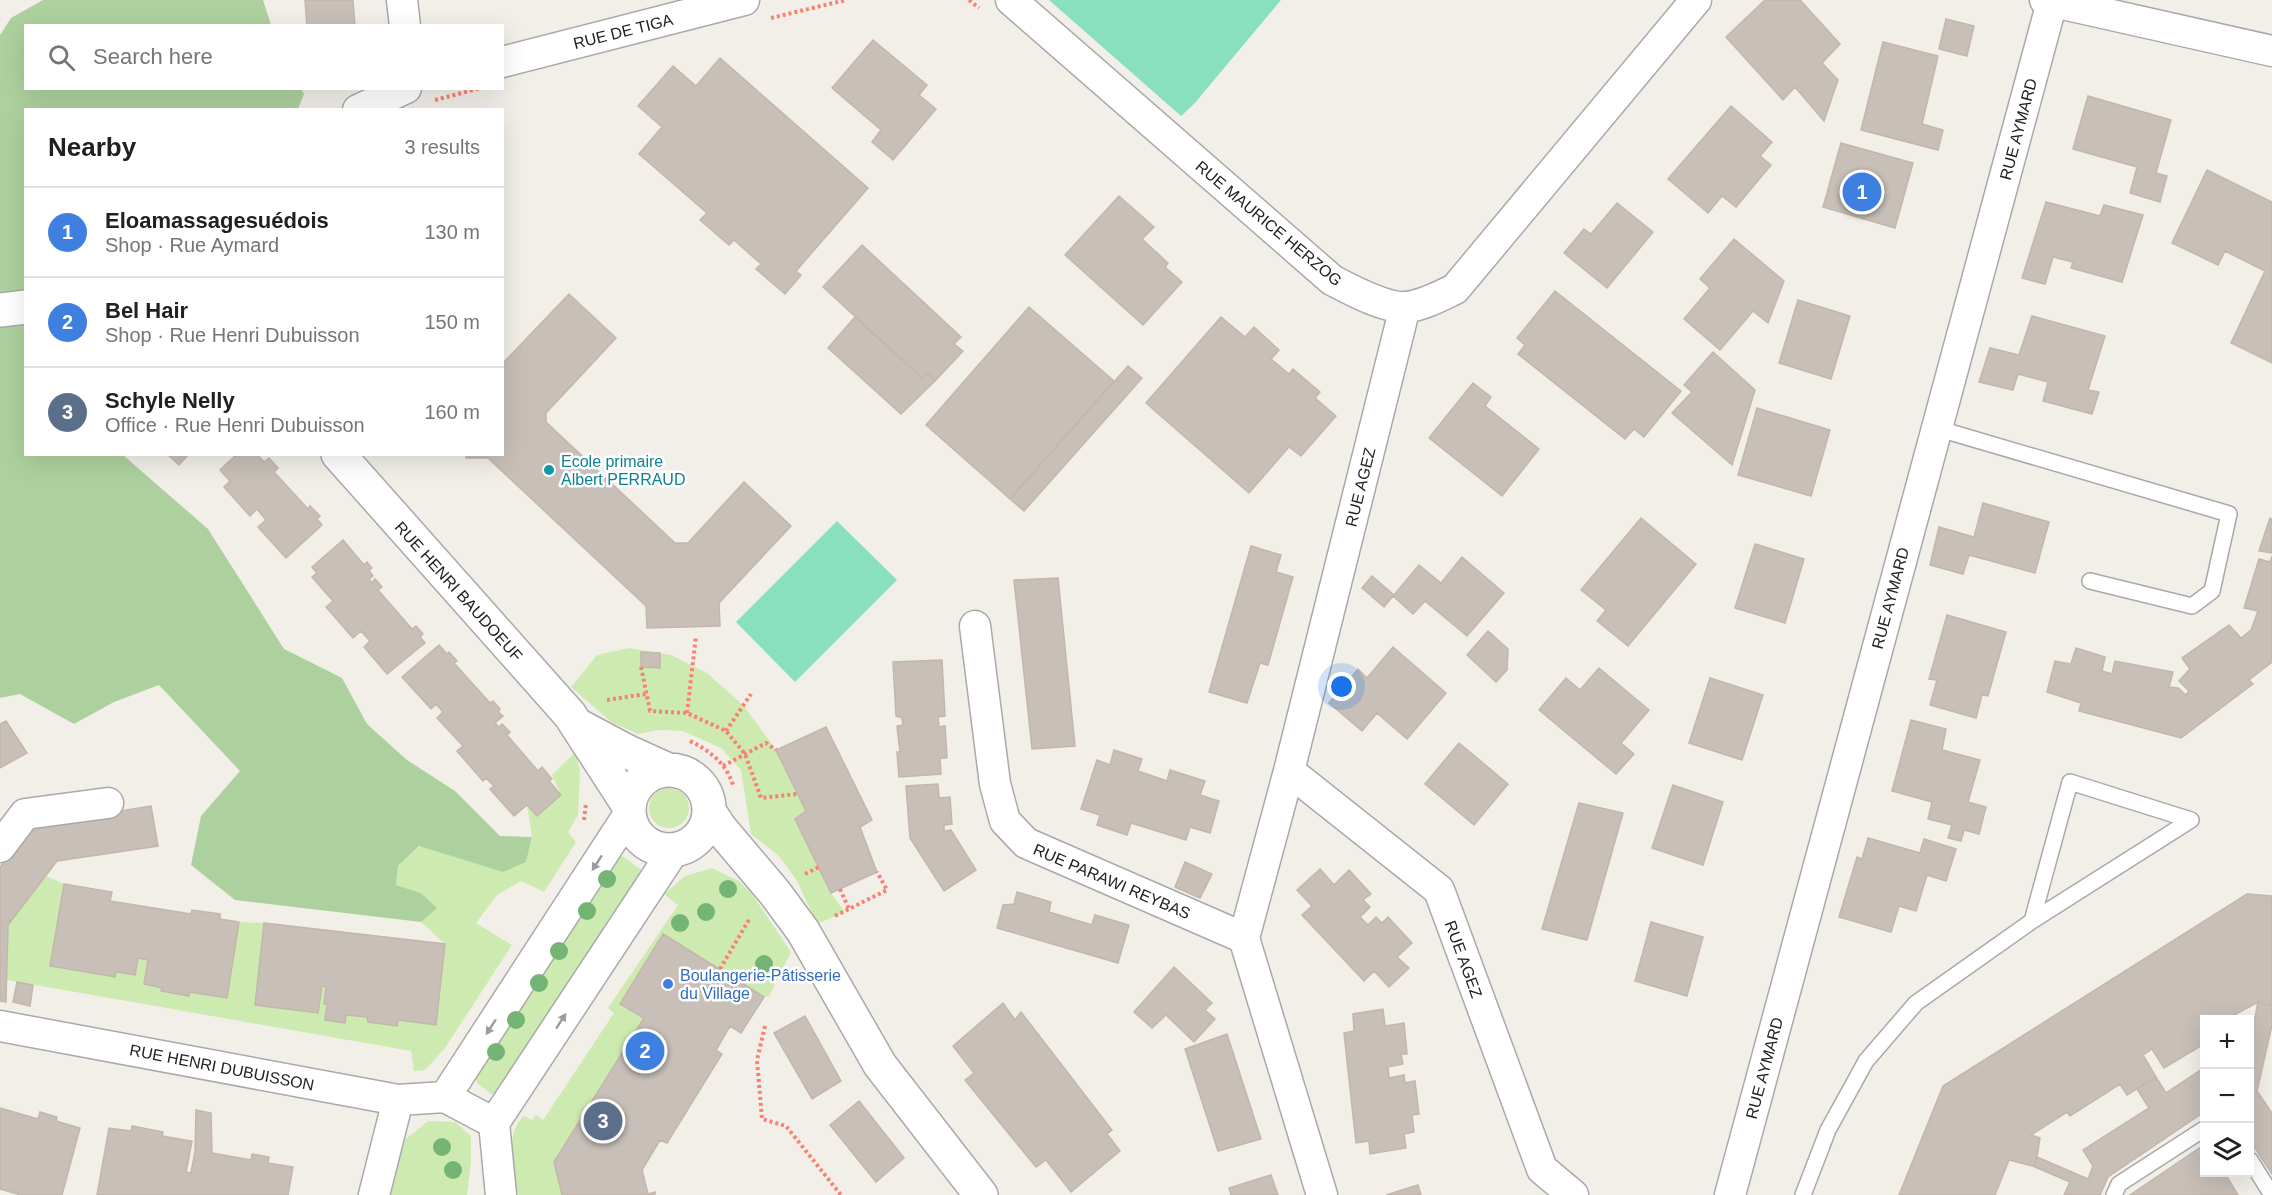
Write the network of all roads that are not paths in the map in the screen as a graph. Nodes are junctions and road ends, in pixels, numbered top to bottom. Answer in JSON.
{"nodes":[{"id":1,"x":402,"y":0,"type":"edge"},
{"id":2,"x":744,"y":0,"type":"edge"},
{"id":3,"x":1011,"y":0,"type":"edge"},
{"id":4,"x":1696,"y":0,"type":"edge"},
{"id":5,"x":2049,"y":1,"type":"edge"},
{"id":6,"x":405,"y":24,"type":"edge"},
{"id":7,"x":2272,"y":51,"type":"edge"},
{"id":8,"x":504,"y":61,"type":"edge"},
{"id":9,"x":418,"y":95,"type":"edge"},
{"id":10,"x":366,"y":108,"type":"edge"},
{"id":11,"x":24,"y":307,"type":"edge"},
{"id":12,"x":1406,"y":307,"type":"junction"},
{"id":13,"x":0,"y":310,"type":"edge"},
{"id":14,"x":1936,"y":428,"type":"junction"},
{"id":15,"x":340,"y":456,"type":"edge"},
{"id":16,"x":2090,"y":580,"type":"dead end"},
{"id":17,"x":975,"y":626,"type":"dead end"},
{"id":18,"x":579,"y":726,"type":"junction"},
{"id":19,"x":668,"y":770,"type":"junction"},
{"id":20,"x":1290,"y":771,"type":"junction"},
{"id":21,"x":108,"y":803,"type":"dead end"},
{"id":22,"x":629,"y":810,"type":"junction"},
{"id":23,"x":709,"y":812,"type":"junction"},
{"id":24,"x":0,"y":847,"type":"edge"},
{"id":25,"x":679,"y":849,"type":"junction"},
{"id":26,"x":764,"y":879,"type":"junction"},
{"id":27,"x":2032,"y":921,"type":"junction"},
{"id":28,"x":1244,"y":938,"type":"junction"},
{"id":29,"x":0,"y":1026,"type":"edge"},
{"id":30,"x":445,"y":1097,"type":"junction"},
{"id":31,"x":398,"y":1100,"type":"junction"},
{"id":32,"x":494,"y":1123,"type":"junction"},
{"id":33,"x":2200,"y":1132,"type":"edge"},
{"id":34,"x":2254,"y":1166,"type":"edge"},
{"id":35,"x":374,"y":1195,"type":"edge"},
{"id":36,"x":501,"y":1195,"type":"edge"},
{"id":37,"x":981,"y":1195,"type":"edge"},
{"id":38,"x":1322,"y":1195,"type":"edge"},
{"id":39,"x":1573,"y":1195,"type":"edge"},
{"id":40,"x":1730,"y":1195,"type":"edge"},
{"id":41,"x":1803,"y":1195,"type":"edge"},
{"id":42,"x":2114,"y":1195,"type":"edge"},
{"id":43,"x":2272,"y":1195,"type":"edge"}],
"edges":[{"from":1,"to":6,"type":"street"},
{"from":2,"to":8,"type":"street","name":"RUE DE TIGA"},
{"from":3,"to":12,"type":"street","name":"RUE MAURICE HERZOG"},
{"from":4,"to":12,"type":"street","name":"RUE MAURICE HERZOG"},
{"from":5,"to":7,"type":"street"},
{"from":5,"to":14,"type":"street","name":"RUE AYMARD"},
{"from":9,"to":10,"type":"street"},
{"from":11,"to":13,"type":"street"},
{"from":12,"to":20,"type":"street","name":"RUE AGEZ"},
{"from":14,"to":16,"type":"lane"},
{"from":14,"to":40,"type":"street","name":"RUE AYMARD"},
{"from":15,"to":18,"type":"street","name":"RUE HENRI BAUDOEUF"},
{"from":17,"to":28,"type":"street","name":"RUE PARAWI REYBAS"},
{"from":18,"to":19,"type":"street","name":"RUE HENRI BAUDOEUF"},
{"from":18,"to":22,"type":"street","name":"RUE HENRI BAUDOEUF"},
{"from":19,"to":22,"type":"street"},
{"from":19,"to":23,"type":"street"},
{"from":20,"to":28,"type":"street","name":"RUE AGEZ"},
{"from":20,"to":39,"type":"street","name":"RUE AGEZ"},
{"from":21,"to":24,"type":"street"},
{"from":22,"to":25,"type":"street"},
{"from":22,"to":30,"type":"street","one_way":true},
{"from":23,"to":25,"type":"street"},
{"from":23,"to":26,"type":"street"},
{"from":25,"to":26,"type":"street"},
{"from":32,"to":25,"type":"street","one_way":true},
{"from":26,"to":37,"type":"street"},
{"from":27,"to":27,"type":"lane"},
{"from":27,"to":41,"type":"lane"},
{"from":28,"to":38,"type":"street"},
{"from":29,"to":31,"type":"street","name":"RUE HENRI DUBUISSON"},
{"from":30,"to":31,"type":"street","name":"RUE HENRI DUBUISSON"},
{"from":30,"to":32,"type":"street"},
{"from":31,"to":35,"type":"street"},
{"from":32,"to":36,"type":"street"},
{"from":33,"to":42,"type":"lane"},
{"from":34,"to":43,"type":"lane"}]}
